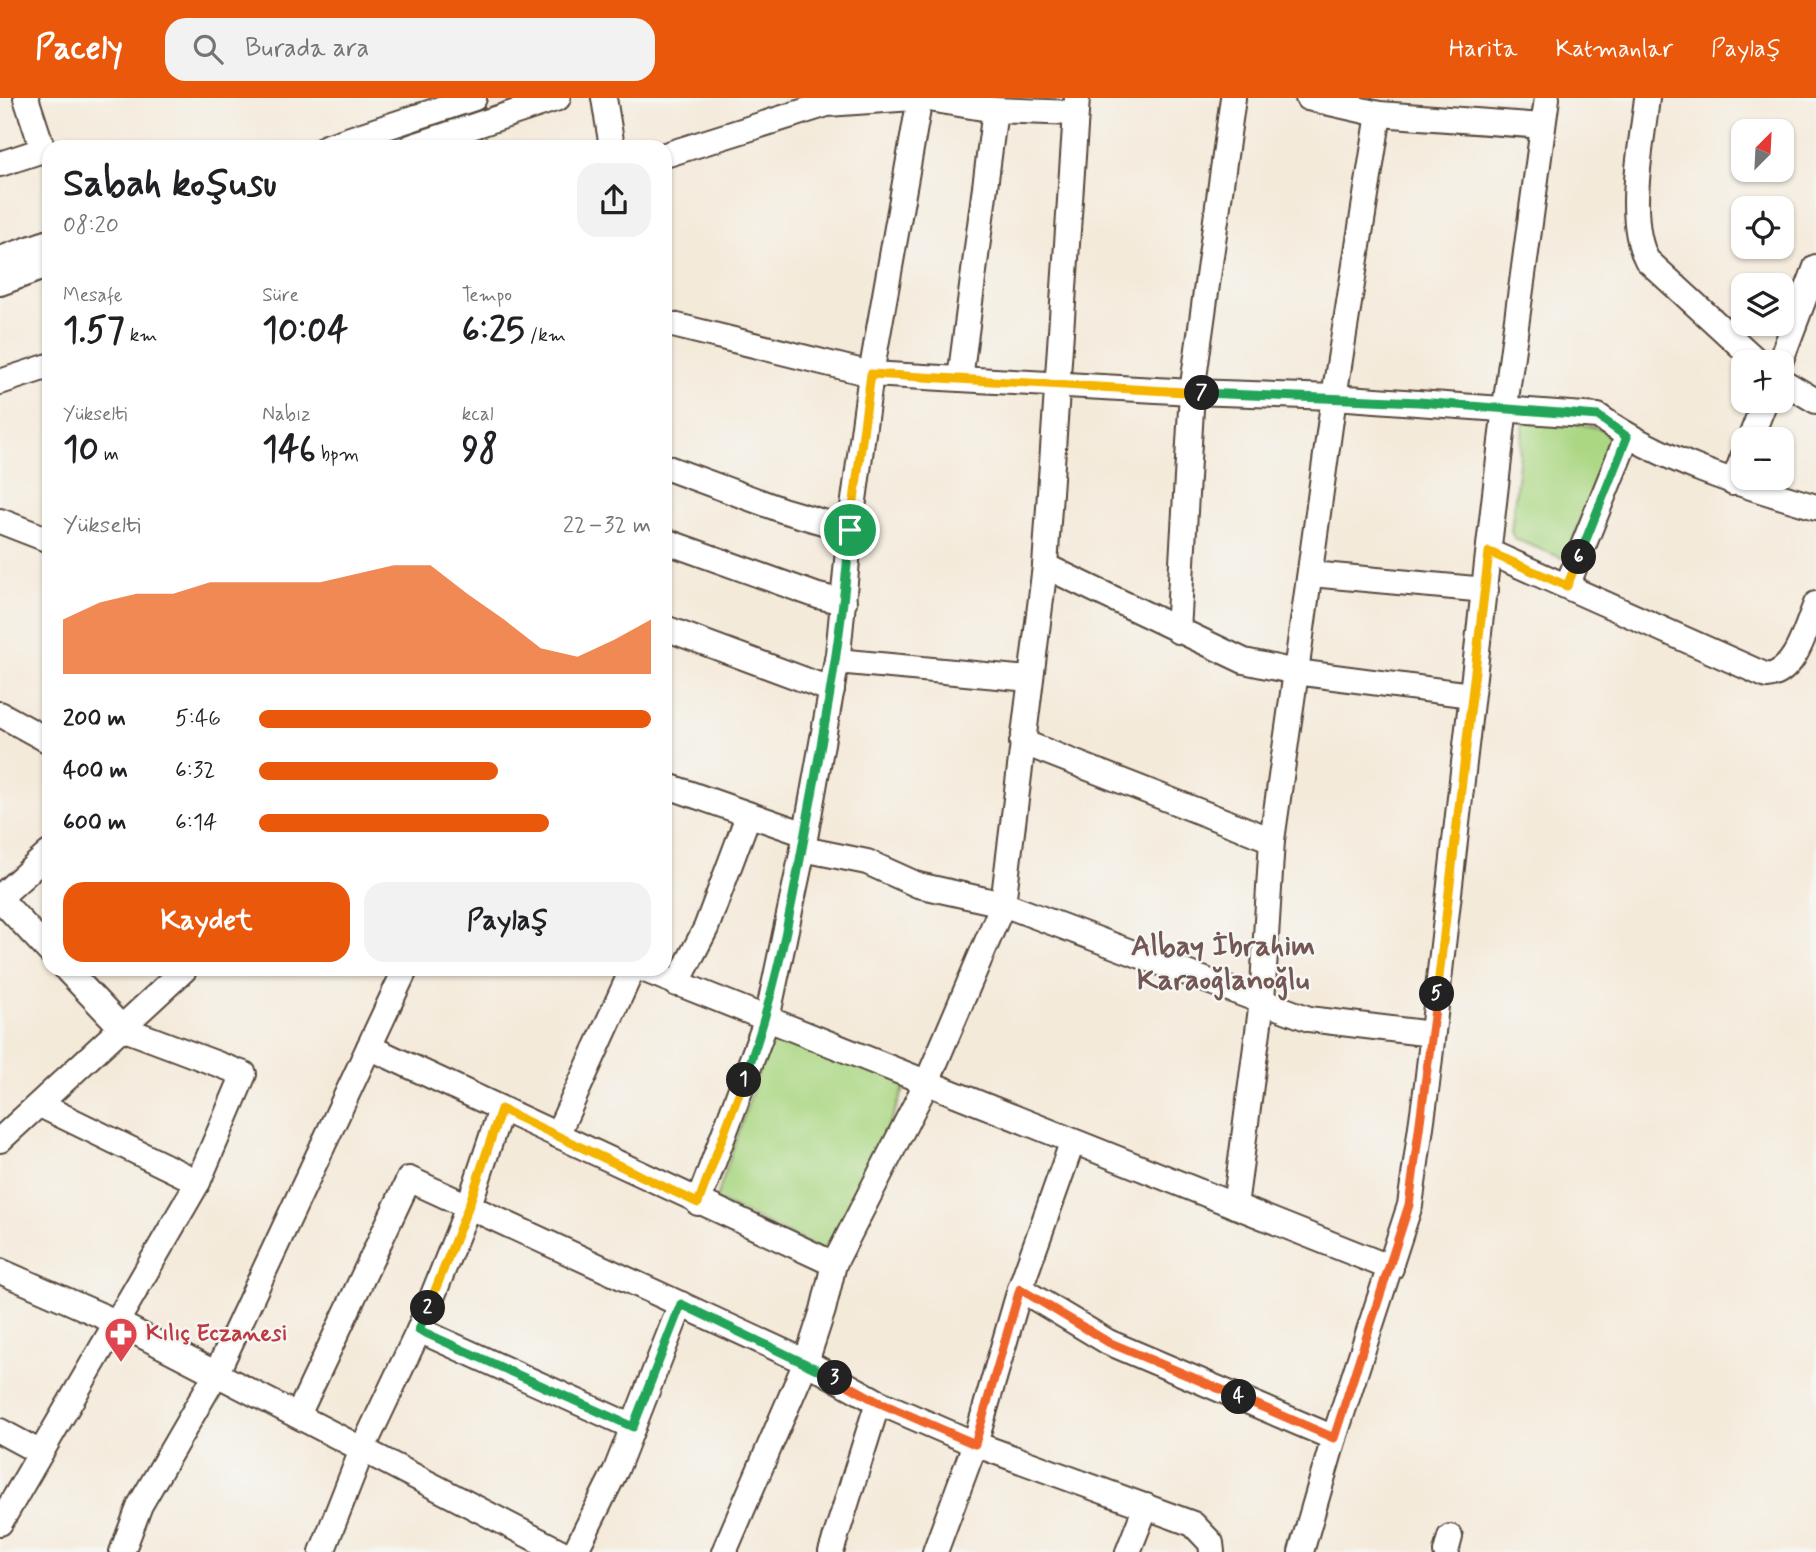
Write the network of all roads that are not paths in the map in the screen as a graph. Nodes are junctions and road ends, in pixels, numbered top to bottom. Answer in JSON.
{"nodes":[{"id":1,"x":26,"y":98,"type":"edge"},
{"id":2,"x":474,"y":98,"type":"edge"},
{"id":3,"x":558,"y":98,"type":"edge"},
{"id":4,"x":604,"y":98,"type":"edge"},
{"id":5,"x":913,"y":98,"type":"edge"},
{"id":6,"x":921,"y":98,"type":"edge"},
{"id":7,"x":1233,"y":98,"type":"edge"},
{"id":8,"x":1308,"y":98,"type":"edge"},
{"id":9,"x":1546,"y":98,"type":"edge"},
{"id":10,"x":1647,"y":98,"type":"edge"},
{"id":11,"x":435,"y":104,"type":"edge"},
{"id":12,"x":1076,"y":106,"type":"edge"},
{"id":13,"x":995,"y":110,"type":"junction"},
{"id":14,"x":1379,"y":114,"type":"junction"},
{"id":15,"x":1543,"y":126,"type":"junction"},
{"id":16,"x":344,"y":140,"type":"edge"},
{"id":17,"x":424,"y":140,"type":"edge"},
{"id":18,"x":436,"y":140,"type":"edge"},
{"id":19,"x":611,"y":140,"type":"edge"},
{"id":20,"x":42,"y":147,"type":"edge"},
{"id":21,"x":42,"y":150,"type":"edge"},
{"id":22,"x":672,"y":153,"type":"edge"},
{"id":23,"x":0,"y":164,"type":"edge"},
{"id":24,"x":42,"y":244,"type":"edge"},
{"id":25,"x":0,"y":259,"type":"edge"},
{"id":26,"x":1816,"y":267,"type":"edge"},
{"id":27,"x":42,"y":268,"type":"edge"},
{"id":28,"x":0,"y":283,"type":"edge"},
{"id":29,"x":672,"y":325,"type":"edge"},
{"id":30,"x":1745,"y":350,"type":"edge"},
{"id":31,"x":1785,"y":350,"type":"edge"},
{"id":32,"x":42,"y":368,"type":"edge"},
{"id":33,"x":871,"y":374,"type":"junction"},
{"id":34,"x":960,"y":379,"type":"junction"},
{"id":35,"x":0,"y":382,"type":"edge"},
{"id":36,"x":1057,"y":384,"type":"junction"},
{"id":37,"x":1794,"y":388,"type":"edge"},
{"id":38,"x":1192,"y":392,"type":"junction"},
{"id":39,"x":1334,"y":397,"type":"junction"},
{"id":40,"x":1816,"y":401,"type":"edge"},
{"id":41,"x":1505,"y":407,"type":"junction"},
{"id":42,"x":1627,"y":437,"type":"junction"},
{"id":43,"x":672,"y":470,"type":"edge"},
{"id":44,"x":1731,"y":482,"type":"edge"},
{"id":45,"x":1757,"y":490,"type":"edge"},
{"id":46,"x":1816,"y":507,"type":"edge"},
{"id":47,"x":0,"y":521,"type":"edge"},
{"id":48,"x":850,"y":530,"type":"junction"},
{"id":49,"x":42,"y":537,"type":"edge"},
{"id":50,"x":672,"y":544,"type":"edge"},
{"id":51,"x":1489,"y":552,"type":"junction"},
{"id":52,"x":1045,"y":566,"type":"junction"},
{"id":53,"x":1311,"y":574,"type":"junction"},
{"id":54,"x":1567,"y":586,"type":"junction"},
{"id":55,"x":1486,"y":590,"type":"junction"},
{"id":56,"x":845,"y":602,"type":"junction"},
{"id":57,"x":1816,"y":604,"type":"edge"},
{"id":58,"x":672,"y":631,"type":"edge"},
{"id":59,"x":1178,"y":631,"type":"junction"},
{"id":60,"x":837,"y":662,"type":"junction"},
{"id":61,"x":1296,"y":672,"type":"junction"},
{"id":62,"x":1029,"y":679,"type":"junction"},
{"id":63,"x":832,"y":690,"type":"junction"},
{"id":64,"x":1471,"y":695,"type":"junction"},
{"id":65,"x":0,"y":714,"type":"edge"},
{"id":66,"x":42,"y":737,"type":"edge"},
{"id":67,"x":1022,"y":742,"type":"junction"},
{"id":68,"x":672,"y":788,"type":"edge"},
{"id":69,"x":748,"y":816,"type":"junction"},
{"id":70,"x":1272,"y":840,"type":"junction"},
{"id":71,"x":804,"y":842,"type":"junction"},
{"id":72,"x":42,"y":859,"type":"edge"},
{"id":73,"x":0,"y":898,"type":"edge"},
{"id":74,"x":1003,"y":904,"type":"junction"},
{"id":75,"x":42,"y":943,"type":"edge"},
{"id":76,"x":73,"y":976,"type":"edge"},
{"id":77,"x":178,"y":976,"type":"edge"},
{"id":78,"x":396,"y":976,"type":"edge"},
{"id":79,"x":629,"y":976,"type":"edge"},
{"id":80,"x":659,"y":976,"type":"edge"},
{"id":81,"x":677,"y":984,"type":"junction"},
{"id":82,"x":1262,"y":1001,"type":"junction"},
{"id":83,"x":766,"y":1019,"type":"junction"},
{"id":84,"x":122,"y":1028,"type":"junction"},
{"id":85,"x":1432,"y":1034,"type":"junction"},
{"id":86,"x":369,"y":1046,"type":"junction"},
{"id":87,"x":927,"y":1082,"type":"junction"},
{"id":88,"x":40,"y":1105,"type":"junction"},
{"id":89,"x":501,"y":1109,"type":"junction"},
{"id":90,"x":556,"y":1135,"type":"junction"},
{"id":91,"x":0,"y":1140,"type":"edge"},
{"id":92,"x":1072,"y":1143,"type":"junction"},
{"id":93,"x":198,"y":1182,"type":"junction"},
{"id":94,"x":698,"y":1203,"type":"junction"},
{"id":95,"x":469,"y":1205,"type":"junction"},
{"id":96,"x":1235,"y":1206,"type":"junction"},
{"id":97,"x":834,"y":1264,"type":"junction"},
{"id":98,"x":1391,"y":1268,"type":"junction"},
{"id":99,"x":0,"y":1271,"type":"edge"},
{"id":100,"x":1020,"y":1289,"type":"junction"},
{"id":101,"x":681,"y":1304,"type":"junction"},
{"id":102,"x":116,"y":1322,"type":"junction"},
{"id":103,"x":419,"y":1330,"type":"junction"},
{"id":104,"x":806,"y":1362,"type":"junction"},
{"id":105,"x":216,"y":1374,"type":"junction"},
{"id":106,"x":878,"y":1402,"type":"junction"},
{"id":107,"x":298,"y":1416,"type":"junction"},
{"id":108,"x":633,"y":1427,"type":"junction"},
{"id":109,"x":0,"y":1432,"type":"edge"},
{"id":110,"x":1334,"y":1438,"type":"junction"},
{"id":111,"x":975,"y":1444,"type":"junction"},
{"id":112,"x":362,"y":1450,"type":"junction"},
{"id":113,"x":39,"y":1452,"type":"junction"},
{"id":114,"x":1146,"y":1506,"type":"junction"},
{"id":115,"x":0,"y":1523,"type":"edge"},
{"id":116,"x":122,"y":1552,"type":"edge"},
{"id":117,"x":322,"y":1552,"type":"edge"},
{"id":118,"x":561,"y":1552,"type":"edge"},
{"id":119,"x":575,"y":1552,"type":"edge"},
{"id":120,"x":724,"y":1552,"type":"edge"},
{"id":121,"x":831,"y":1552,"type":"edge"},
{"id":122,"x":934,"y":1552,"type":"edge"},
{"id":123,"x":1128,"y":1552,"type":"edge"},
{"id":124,"x":1213,"y":1552,"type":"edge"},
{"id":125,"x":1301,"y":1552,"type":"edge"}],
"edges":[{"from":1,"to":20,"type":"street"},
{"from":2,"to":11,"type":"street"},
{"from":3,"to":18,"type":"street"},
{"from":4,"to":19,"type":"street"},
{"from":5,"to":22,"type":"street"},
{"from":6,"to":13,"type":"street"},
{"from":6,"to":33,"type":"street"},
{"from":7,"to":38,"type":"street"},
{"from":8,"to":14,"type":"street"},
{"from":9,"to":15,"type":"street"},
{"from":10,"to":30,"type":"street"},
{"from":11,"to":16,"type":"street"},
{"from":11,"to":17,"type":"street"},
{"from":12,"to":13,"type":"street"},
{"from":12,"to":36,"type":"street"},
{"from":13,"to":34,"type":"street"},
{"from":14,"to":15,"type":"street"},
{"from":14,"to":39,"type":"street"},
{"from":15,"to":41,"type":"street"},
{"from":21,"to":23,"type":"street"},
{"from":24,"to":25,"type":"street"},
{"from":26,"to":31,"type":"street"},
{"from":27,"to":28,"type":"street"},
{"from":29,"to":33,"type":"street"},
{"from":32,"to":35,"type":"street"},
{"from":33,"to":34,"type":"street"},
{"from":33,"to":48,"type":"street"},
{"from":34,"to":36,"type":"street"},
{"from":36,"to":38,"type":"street"},
{"from":36,"to":52,"type":"street"},
{"from":37,"to":40,"type":"street"},
{"from":38,"to":39,"type":"street"},
{"from":38,"to":59,"type":"street"},
{"from":39,"to":41,"type":"street"},
{"from":39,"to":53,"type":"street"},
{"from":41,"to":42,"type":"street"},
{"from":41,"to":51,"type":"street"},
{"from":42,"to":44,"type":"street"},
{"from":42,"to":54,"type":"street"},
{"from":43,"to":48,"type":"street"},
{"from":45,"to":46,"type":"street"},
{"from":47,"to":49,"type":"street"},
{"from":48,"to":56,"type":"street"},
{"from":50,"to":56,"type":"street"},
{"from":51,"to":54,"type":"street"},
{"from":51,"to":55,"type":"street"},
{"from":52,"to":59,"type":"street"},
{"from":52,"to":62,"type":"street"},
{"from":53,"to":55,"type":"street"},
{"from":53,"to":61,"type":"street"},
{"from":54,"to":57,"type":"street"},
{"from":55,"to":64,"type":"street"},
{"from":56,"to":60,"type":"street"},
{"from":58,"to":63,"type":"street"},
{"from":59,"to":61,"type":"street"},
{"from":60,"to":62,"type":"street"},
{"from":60,"to":63,"type":"street"},
{"from":61,"to":64,"type":"street"},
{"from":61,"to":70,"type":"street"},
{"from":62,"to":67,"type":"street"},
{"from":63,"to":71,"type":"street"},
{"from":64,"to":85,"type":"street"},
{"from":65,"to":66,"type":"street"},
{"from":67,"to":70,"type":"street"},
{"from":67,"to":74,"type":"street"},
{"from":68,"to":69,"type":"street"},
{"from":69,"to":71,"type":"street"},
{"from":69,"to":81,"type":"street"},
{"from":70,"to":82,"type":"street"},
{"from":71,"to":74,"type":"street"},
{"from":71,"to":83,"type":"street"},
{"from":72,"to":73,"type":"street"},
{"from":73,"to":75,"type":"street"},
{"from":74,"to":82,"type":"street"},
{"from":74,"to":87,"type":"street"},
{"from":76,"to":84,"type":"street"},
{"from":77,"to":84,"type":"street"},
{"from":78,"to":86,"type":"street"},
{"from":79,"to":90,"type":"street"},
{"from":80,"to":81,"type":"street"},
{"from":81,"to":83,"type":"street"},
{"from":82,"to":85,"type":"street"},
{"from":82,"to":96,"type":"street"},
{"from":83,"to":87,"type":"street"},
{"from":83,"to":94,"type":"street"},
{"from":84,"to":88,"type":"street"},
{"from":84,"to":93,"type":"street"},
{"from":85,"to":98,"type":"street"},
{"from":86,"to":89,"type":"street"},
{"from":86,"to":105,"type":"street"},
{"from":87,"to":92,"type":"street"},
{"from":87,"to":97,"type":"street"},
{"from":88,"to":91,"type":"street"},
{"from":88,"to":93,"type":"street"},
{"from":89,"to":90,"type":"street"},
{"from":89,"to":95,"type":"street"},
{"from":90,"to":94,"type":"street"},
{"from":92,"to":96,"type":"street"},
{"from":92,"to":100,"type":"street"},
{"from":93,"to":102,"type":"street"},
{"from":94,"to":97,"type":"street"},
{"from":95,"to":101,"type":"street"},
{"from":95,"to":103,"type":"street"},
{"from":95,"to":107,"type":"street"},
{"from":96,"to":98,"type":"street"},
{"from":97,"to":104,"type":"street"},
{"from":98,"to":110,"type":"street"},
{"from":99,"to":102,"type":"street"},
{"from":100,"to":110,"type":"street"},
{"from":100,"to":111,"type":"street"},
{"from":101,"to":104,"type":"street"},
{"from":101,"to":108,"type":"street"},
{"from":102,"to":105,"type":"street"},
{"from":102,"to":113,"type":"street"},
{"from":103,"to":108,"type":"street"},
{"from":103,"to":112,"type":"street"},
{"from":104,"to":106,"type":"street"},
{"from":104,"to":120,"type":"street"},
{"from":105,"to":107,"type":"street"},
{"from":105,"to":116,"type":"street"},
{"from":106,"to":111,"type":"street"},
{"from":106,"to":121,"type":"street"},
{"from":107,"to":112,"type":"street"},
{"from":108,"to":119,"type":"street"},
{"from":109,"to":113,"type":"street"},
{"from":110,"to":125,"type":"street"},
{"from":111,"to":114,"type":"street"},
{"from":111,"to":122,"type":"street"},
{"from":112,"to":117,"type":"street"},
{"from":112,"to":118,"type":"street"},
{"from":113,"to":115,"type":"street"},
{"from":114,"to":123,"type":"street"},
{"from":114,"to":124,"type":"street"}]}
